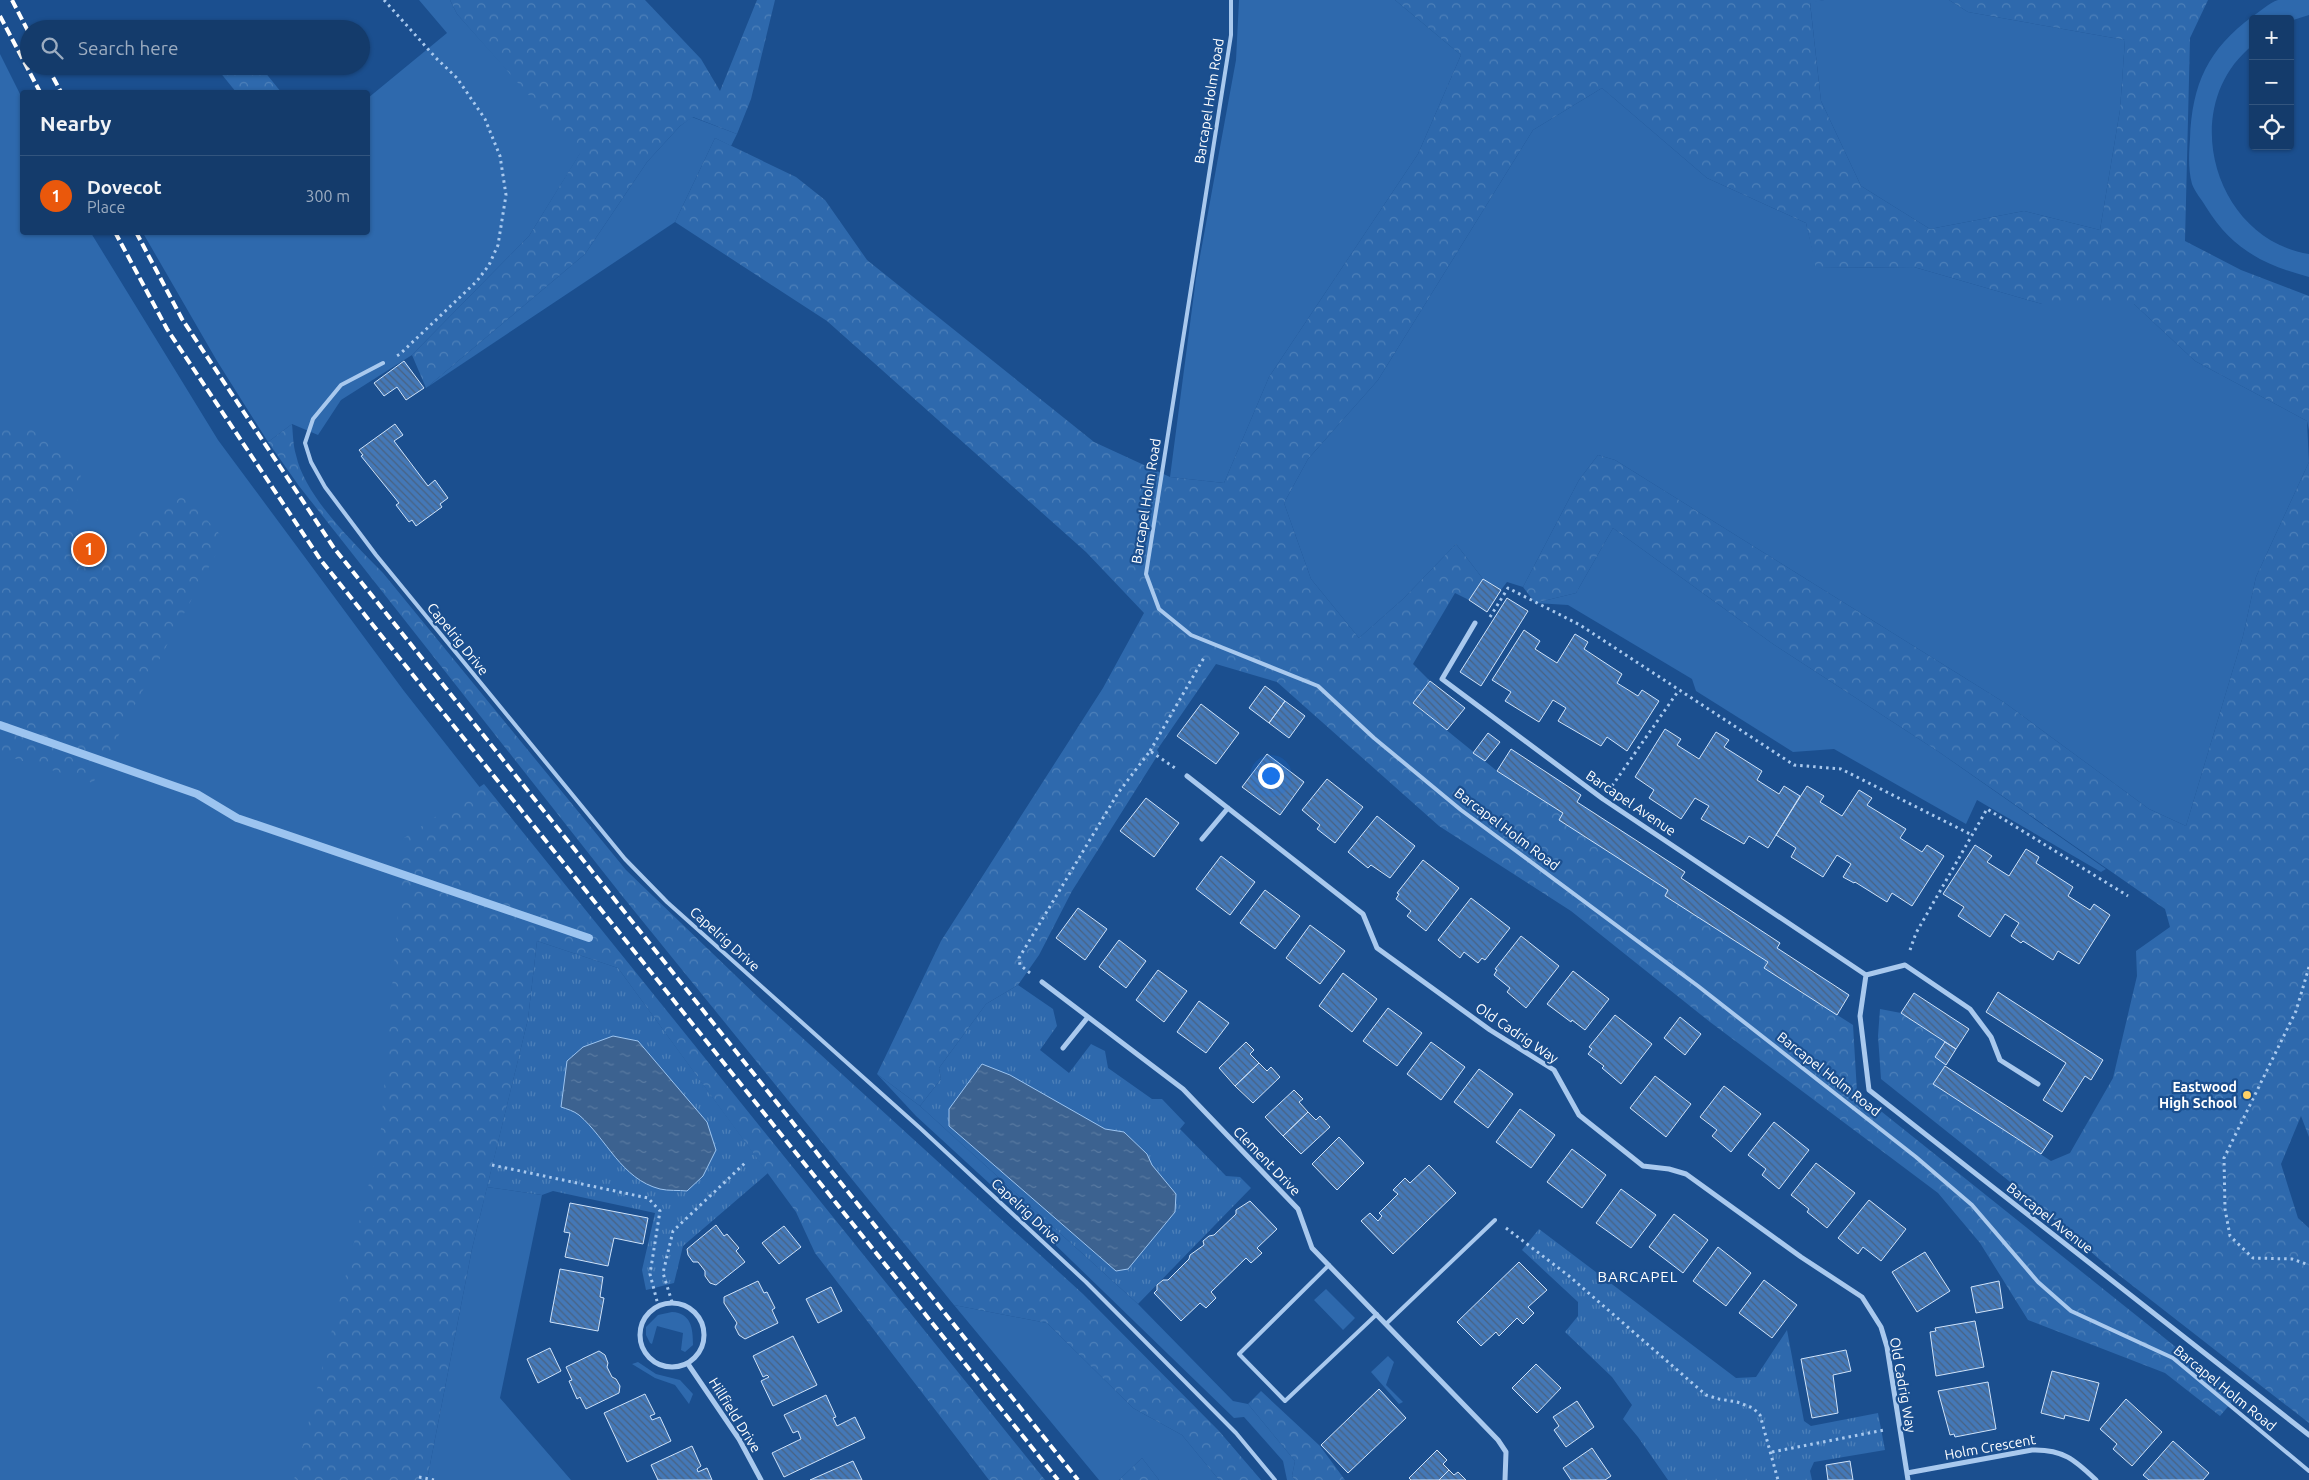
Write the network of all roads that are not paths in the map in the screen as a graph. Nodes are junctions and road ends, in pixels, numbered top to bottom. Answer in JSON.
{"nodes":[{"id":1,"x":1231,"y":0,"type":"edge"},
{"id":2,"x":383,"y":363,"type":"road end"},
{"id":3,"x":1475,"y":623,"type":"road end"},
{"id":4,"x":1187,"y":776,"type":"road end"},
{"id":5,"x":1228,"y":808,"type":"junction"},
{"id":6,"x":1202,"y":839,"type":"dead end"},
{"id":7,"x":1866,"y":975,"type":"junction"},
{"id":8,"x":1042,"y":982,"type":"dead end"},
{"id":9,"x":1088,"y":1017,"type":"junction"},
{"id":10,"x":1063,"y":1048,"type":"dead end"},
{"id":11,"x":2038,"y":1084,"type":"dead end"},
{"id":12,"x":1495,"y":1220,"type":"road end"},
{"id":13,"x":1330,"y":1265,"type":"junction"},
{"id":14,"x":1377,"y":1314,"type":"junction"},
{"id":15,"x":1387,"y":1323,"type":"junction"},
{"id":16,"x":688,"y":1364,"type":"junction"},
{"id":17,"x":2309,"y":1435,"type":"edge"},
{"id":18,"x":2309,"y":1471,"type":"edge"},
{"id":19,"x":1907,"y":1473,"type":"junction"},
{"id":20,"x":760,"y":1480,"type":"edge"},
{"id":21,"x":1275,"y":1480,"type":"edge"},
{"id":22,"x":1506,"y":1480,"type":"edge"},
{"id":23,"x":1908,"y":1480,"type":"edge"},
{"id":24,"x":2096,"y":1480,"type":"edge"}],
"edges":[{"from":1,"to":18,"type":"lane","name":"Barcapel Holm Road"},
{"from":2,"to":21,"type":"lane","name":"Capelrig Drive"},
{"from":3,"to":7,"type":"street","name":"Barcapel Avenue"},
{"from":4,"to":5,"type":"street","name":"Old Cadrig Way"},
{"from":5,"to":6,"type":"street"},
{"from":5,"to":19,"type":"street","name":"Old Cadrig Way"},
{"from":7,"to":11,"type":"street"},
{"from":7,"to":17,"type":"street","name":"Barcapel Avenue"},
{"from":8,"to":9,"type":"street","name":"Clement Drive"},
{"from":9,"to":10,"type":"street"},
{"from":9,"to":13,"type":"street","name":"Clement Drive"},
{"from":12,"to":15,"type":"lane"},
{"from":13,"to":14,"type":"street","name":"Clement Drive"},
{"from":13,"to":14,"type":"lane"},
{"from":14,"to":15,"type":"street","name":"Clement Drive"},
{"from":15,"to":22,"type":"street","name":"Clement Drive"},
{"from":16,"to":16,"type":"street"},
{"from":16,"to":20,"type":"street","name":"Hillfield Drive"},
{"from":19,"to":23,"type":"street","name":"Old Cadrig Way"},
{"from":19,"to":24,"type":"street","name":"Holm Crescent"}]}
